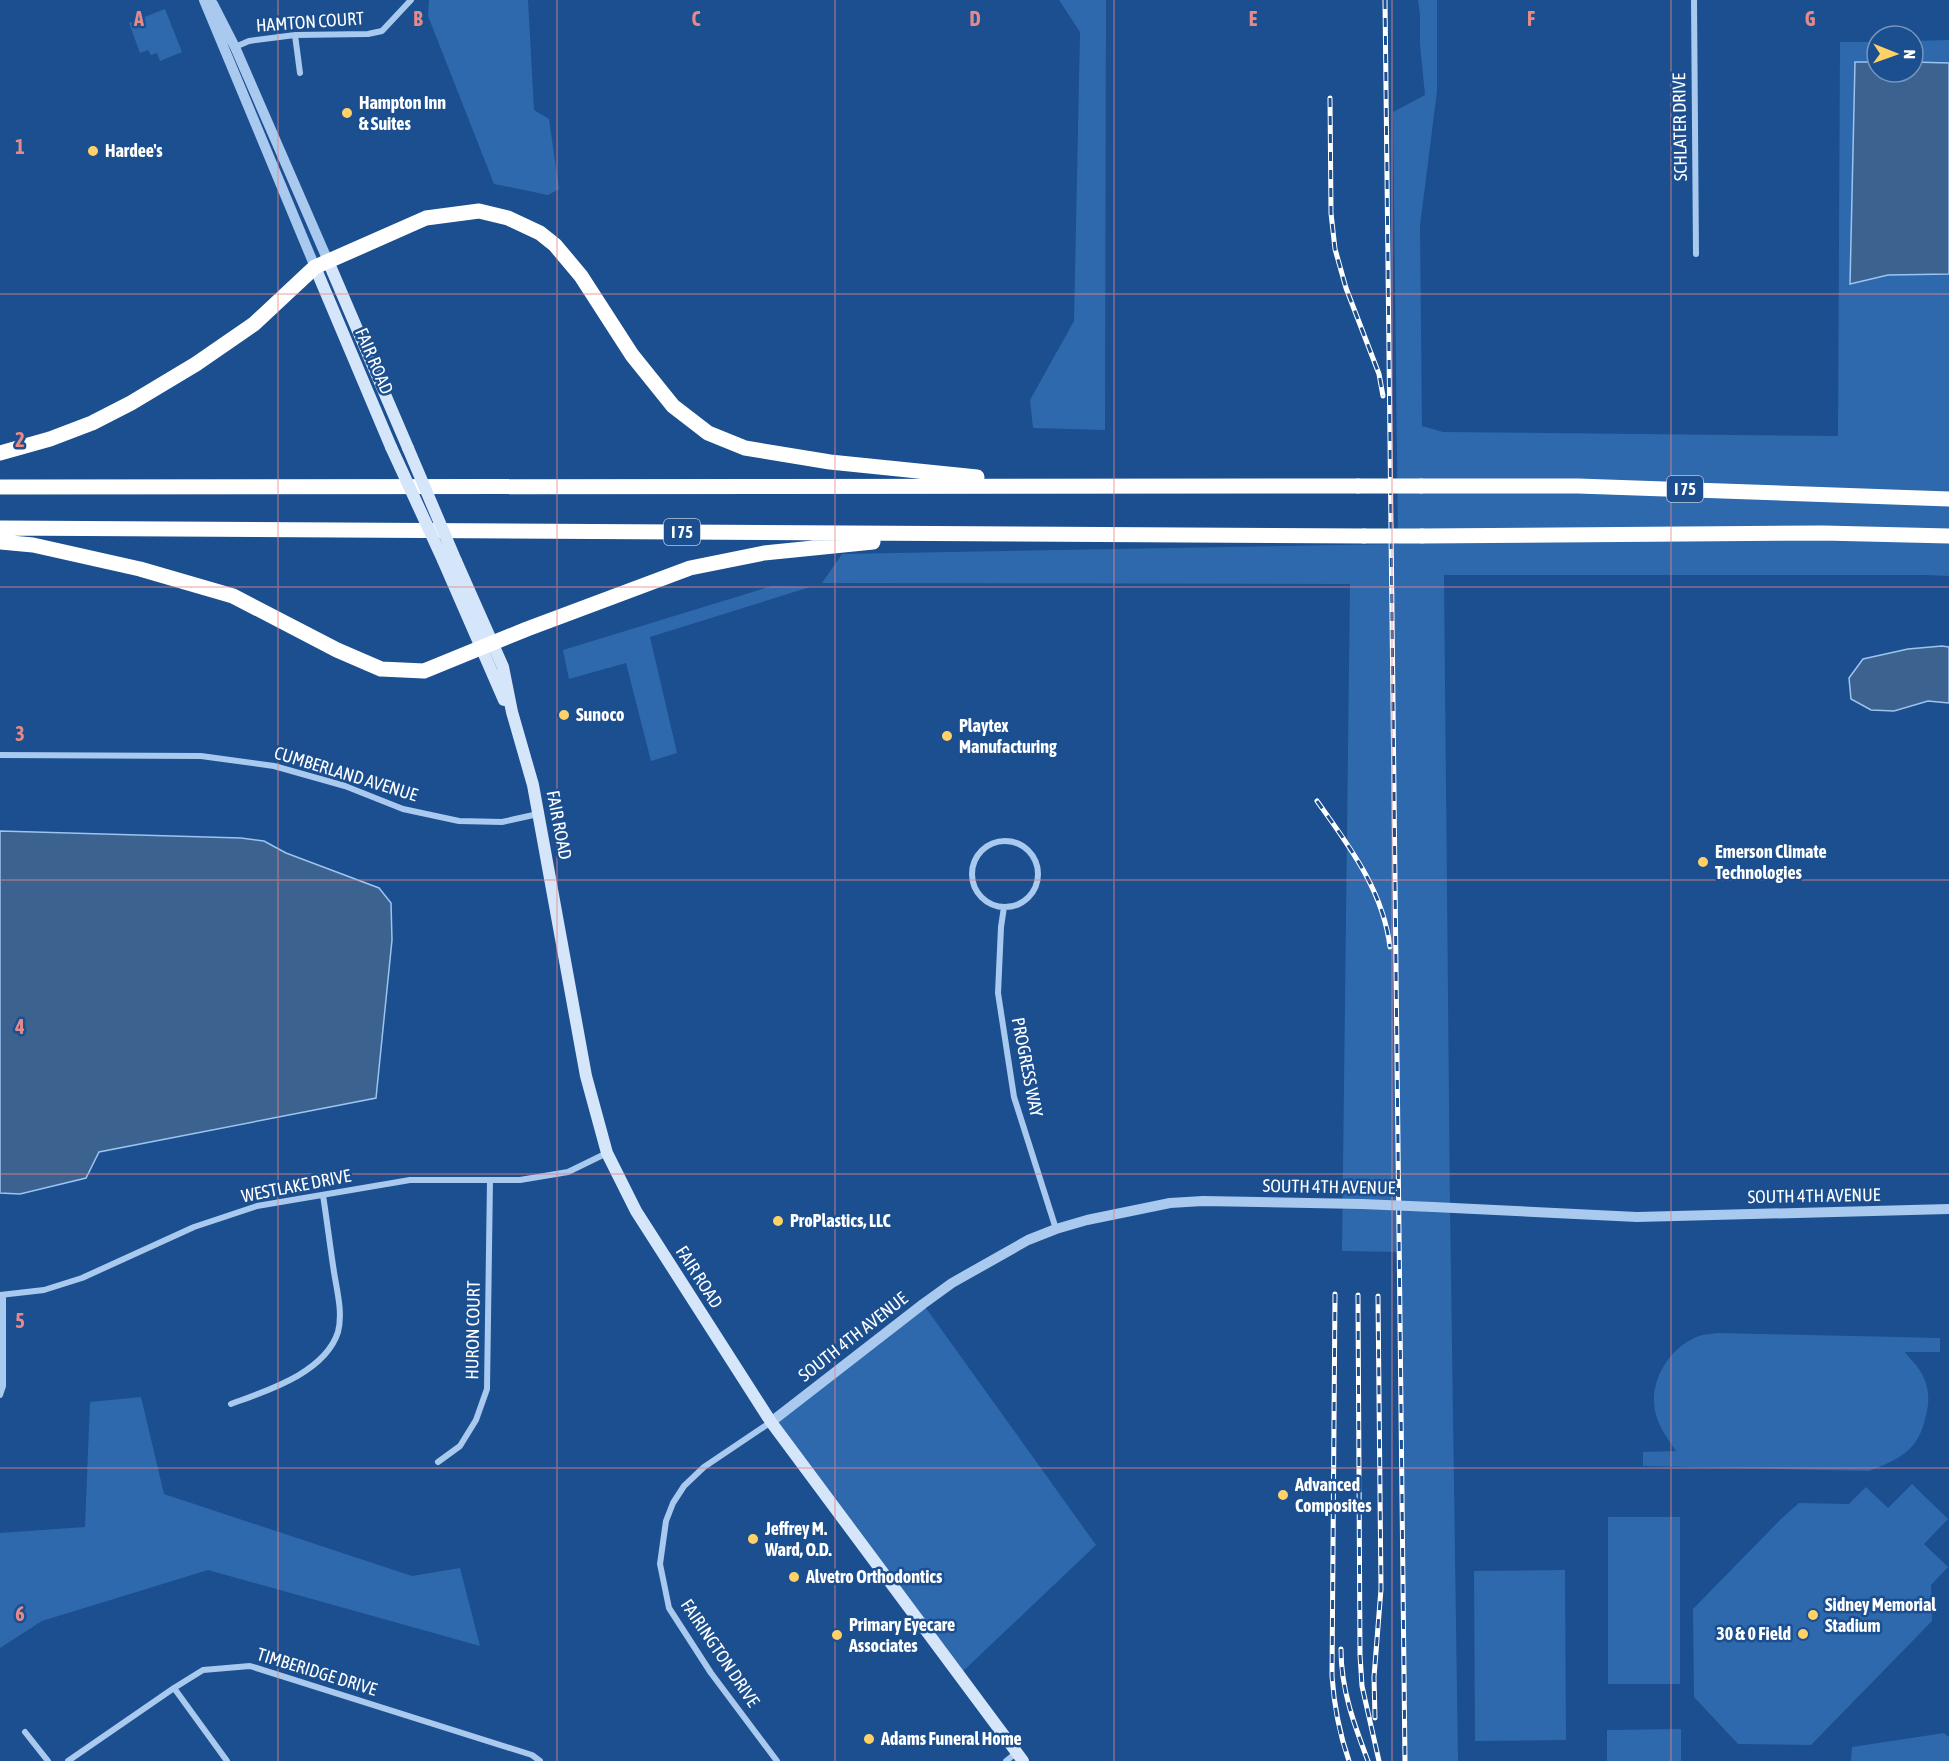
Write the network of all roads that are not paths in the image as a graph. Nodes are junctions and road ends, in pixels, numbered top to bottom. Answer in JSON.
{"nodes":[{"id":1,"x":204,"y":0,"type":"edge"},
{"id":2,"x":211,"y":0,"type":"edge"},
{"id":3,"x":411,"y":0,"type":"edge"},
{"id":4,"x":1694,"y":0,"type":"edge"},
{"id":5,"x":295,"y":35,"type":"junction"},
{"id":6,"x":235,"y":47,"type":"junction"},
{"id":7,"x":300,"y":73,"type":"dead end"},
{"id":8,"x":1696,"y":254,"type":"dead end"},
{"id":9,"x":321,"y":264,"type":"junction"},
{"id":10,"x":0,"y":453,"type":"edge"},
{"id":11,"x":1111,"y":486,"type":"junction"},
{"id":12,"x":0,"y":488,"type":"edge"},
{"id":13,"x":1949,"y":499,"type":"edge"},
{"id":14,"x":0,"y":528,"type":"edge"},
{"id":15,"x":1067,"y":534,"type":"junction"},
{"id":16,"x":1949,"y":536,"type":"edge"},
{"id":17,"x":0,"y":542,"type":"edge"},
{"id":18,"x":487,"y":645,"type":"junction"},
{"id":19,"x":0,"y":755,"type":"edge"},
{"id":20,"x":538,"y":814,"type":"junction"},
{"id":21,"x":1004,"y":907,"type":"junction"},
{"id":22,"x":607,"y":1153,"type":"junction"},
{"id":23,"x":490,"y":1180,"type":"junction"},
{"id":24,"x":323,"y":1195,"type":"junction"},
{"id":25,"x":1949,"y":1209,"type":"edge"},
{"id":26,"x":1056,"y":1229,"type":"junction"},
{"id":27,"x":1,"y":1295,"type":"edge"},
{"id":28,"x":0,"y":1395,"type":"edge"},
{"id":29,"x":231,"y":1404,"type":"dead end"},
{"id":30,"x":771,"y":1422,"type":"junction"},
{"id":31,"x":438,"y":1462,"type":"dead end"},
{"id":32,"x":174,"y":1688,"type":"junction"},
{"id":33,"x":25,"y":1732,"type":"dead end"},
{"id":34,"x":1015,"y":1758,"type":"edge"},
{"id":35,"x":48,"y":1761,"type":"edge"},
{"id":36,"x":68,"y":1761,"type":"edge"},
{"id":37,"x":227,"y":1761,"type":"edge"},
{"id":38,"x":540,"y":1761,"type":"edge"},
{"id":39,"x":777,"y":1761,"type":"edge"}],
"edges":[{"from":1,"to":9,"type":"street","name":"FAIR ROAD"},
{"from":2,"to":6,"type":"street","name":"FAIR ROAD"},
{"from":3,"to":5,"type":"street","name":"HAMTON COURT"},
{"from":4,"to":8,"type":"street","name":"SCHLATER DRIVE"},
{"from":5,"to":6,"type":"street","name":"HAMTON COURT"},
{"from":5,"to":7,"type":"street"},
{"from":6,"to":9,"type":"street","name":"FAIR ROAD"},
{"from":9,"to":10,"type":"highway"},
{"from":9,"to":11,"type":"highway"},
{"from":9,"to":18,"type":"main road","name":"FAIR ROAD","bridge":true},
{"from":9,"to":18,"type":"main road","name":"FAIR ROAD","bridge":true},
{"from":11,"to":12,"type":"highway","number":"I 75"},
{"from":11,"to":13,"type":"highway","number":"I 75","bridge":true},
{"from":14,"to":15,"type":"highway","number":"I 75"},
{"from":15,"to":16,"type":"highway","number":"I 75","bridge":true},
{"from":15,"to":18,"type":"highway"},
{"from":17,"to":18,"type":"highway"},
{"from":18,"to":20,"type":"main road","name":"FAIR ROAD"},
{"from":19,"to":20,"type":"street","name":"CUMBERLAND AVENUE"},
{"from":20,"to":22,"type":"main road","name":"FAIR ROAD"},
{"from":21,"to":21,"type":"street"},
{"from":21,"to":26,"type":"street","name":"PROGRESS WAY"},
{"from":22,"to":23,"type":"street","name":"WESTLAKE DRIVE"},
{"from":22,"to":30,"type":"main road","name":"FAIR ROAD"},
{"from":23,"to":24,"type":"street","name":"WESTLAKE DRIVE"},
{"from":23,"to":31,"type":"street","name":"HURON COURT"},
{"from":24,"to":27,"type":"street","name":"WESTLAKE DRIVE"},
{"from":24,"to":29,"type":"street"},
{"from":25,"to":26,"type":"street","name":"SOUTH 4TH AVENUE","bridge":true},
{"from":26,"to":30,"type":"street","name":"SOUTH 4TH AVENUE"},
{"from":27,"to":28,"type":"street"},
{"from":30,"to":34,"type":"main road","name":"FAIR ROAD"},
{"from":30,"to":39,"type":"street","name":"FAIRINGTON DRIVE"},
{"from":32,"to":36,"type":"street","name":"TIMBERIDGE DRIVE"},
{"from":32,"to":37,"type":"street"},
{"from":32,"to":38,"type":"street","name":"TIMBERIDGE DRIVE"},
{"from":33,"to":35,"type":"street"}]}
